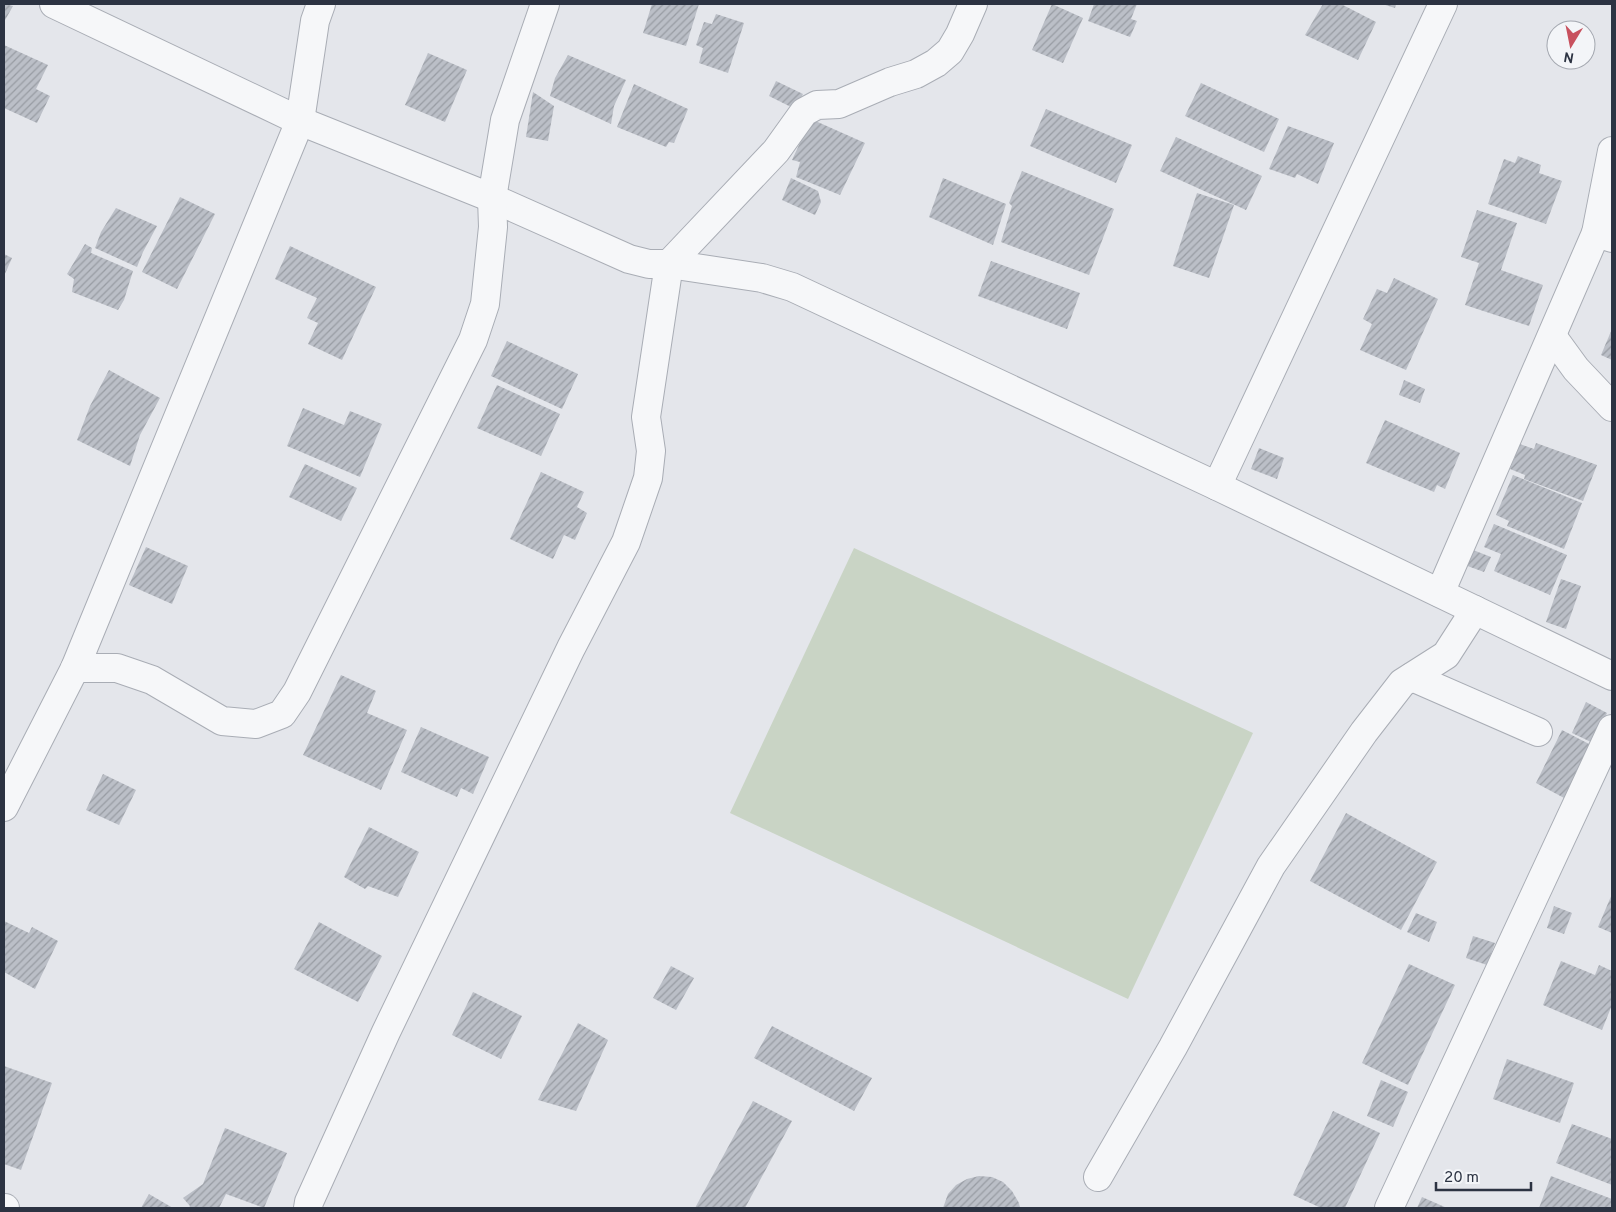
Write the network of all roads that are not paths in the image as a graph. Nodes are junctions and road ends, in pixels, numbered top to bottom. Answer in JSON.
{"nodes":[{"id":1,"x":54,"y":4,"type":"edge"},
{"id":2,"x":321,"y":4,"type":"edge"},
{"id":3,"x":545,"y":4,"type":"edge"},
{"id":4,"x":973,"y":4,"type":"edge"},
{"id":5,"x":1442,"y":4,"type":"edge"},
{"id":6,"x":300,"y":121,"type":"junction"},
{"id":7,"x":1612,"y":151,"type":"edge"},
{"id":8,"x":492,"y":198,"type":"junction"},
{"id":9,"x":1604,"y":235,"type":"edge"},
{"id":10,"x":669,"y":264,"type":"junction"},
{"id":11,"x":1552,"y":336,"type":"junction"},
{"id":12,"x":1612,"y":407,"type":"edge"},
{"id":13,"x":1217,"y":486,"type":"junction"},
{"id":14,"x":1440,"y":593,"type":"junction"},
{"id":15,"x":1475,"y":610,"type":"junction"},
{"id":16,"x":75,"y":668,"type":"junction"},
{"id":17,"x":1412,"y":676,"type":"junction"},
{"id":18,"x":1612,"y":676,"type":"edge"},
{"id":19,"x":1612,"y":729,"type":"edge"},
{"id":20,"x":1538,"y":732,"type":"dead end"},
{"id":21,"x":4,"y":807,"type":"edge"},
{"id":22,"x":1098,"y":1177,"type":"dead end"},
{"id":23,"x":308,"y":1208,"type":"edge"},
{"id":24,"x":1389,"y":1208,"type":"edge"}],
"edges":[{"from":1,"to":6,"type":"street"},
{"from":2,"to":6,"type":"street"},
{"from":3,"to":8,"type":"street"},
{"from":4,"to":10,"type":"street"},
{"from":5,"to":13,"type":"street"},
{"from":6,"to":8,"type":"street"},
{"from":6,"to":16,"type":"street"},
{"from":7,"to":9,"type":"street"},
{"from":8,"to":10,"type":"street"},
{"from":8,"to":16,"type":"street"},
{"from":9,"to":11,"type":"street"},
{"from":10,"to":13,"type":"street"},
{"from":10,"to":23,"type":"street"},
{"from":11,"to":12,"type":"street"},
{"from":11,"to":14,"type":"street"},
{"from":13,"to":14,"type":"street"},
{"from":14,"to":15,"type":"street"},
{"from":15,"to":17,"type":"street"},
{"from":15,"to":18,"type":"street"},
{"from":16,"to":21,"type":"street"},
{"from":17,"to":20,"type":"street"},
{"from":17,"to":22,"type":"street"},
{"from":19,"to":24,"type":"street"}]}
